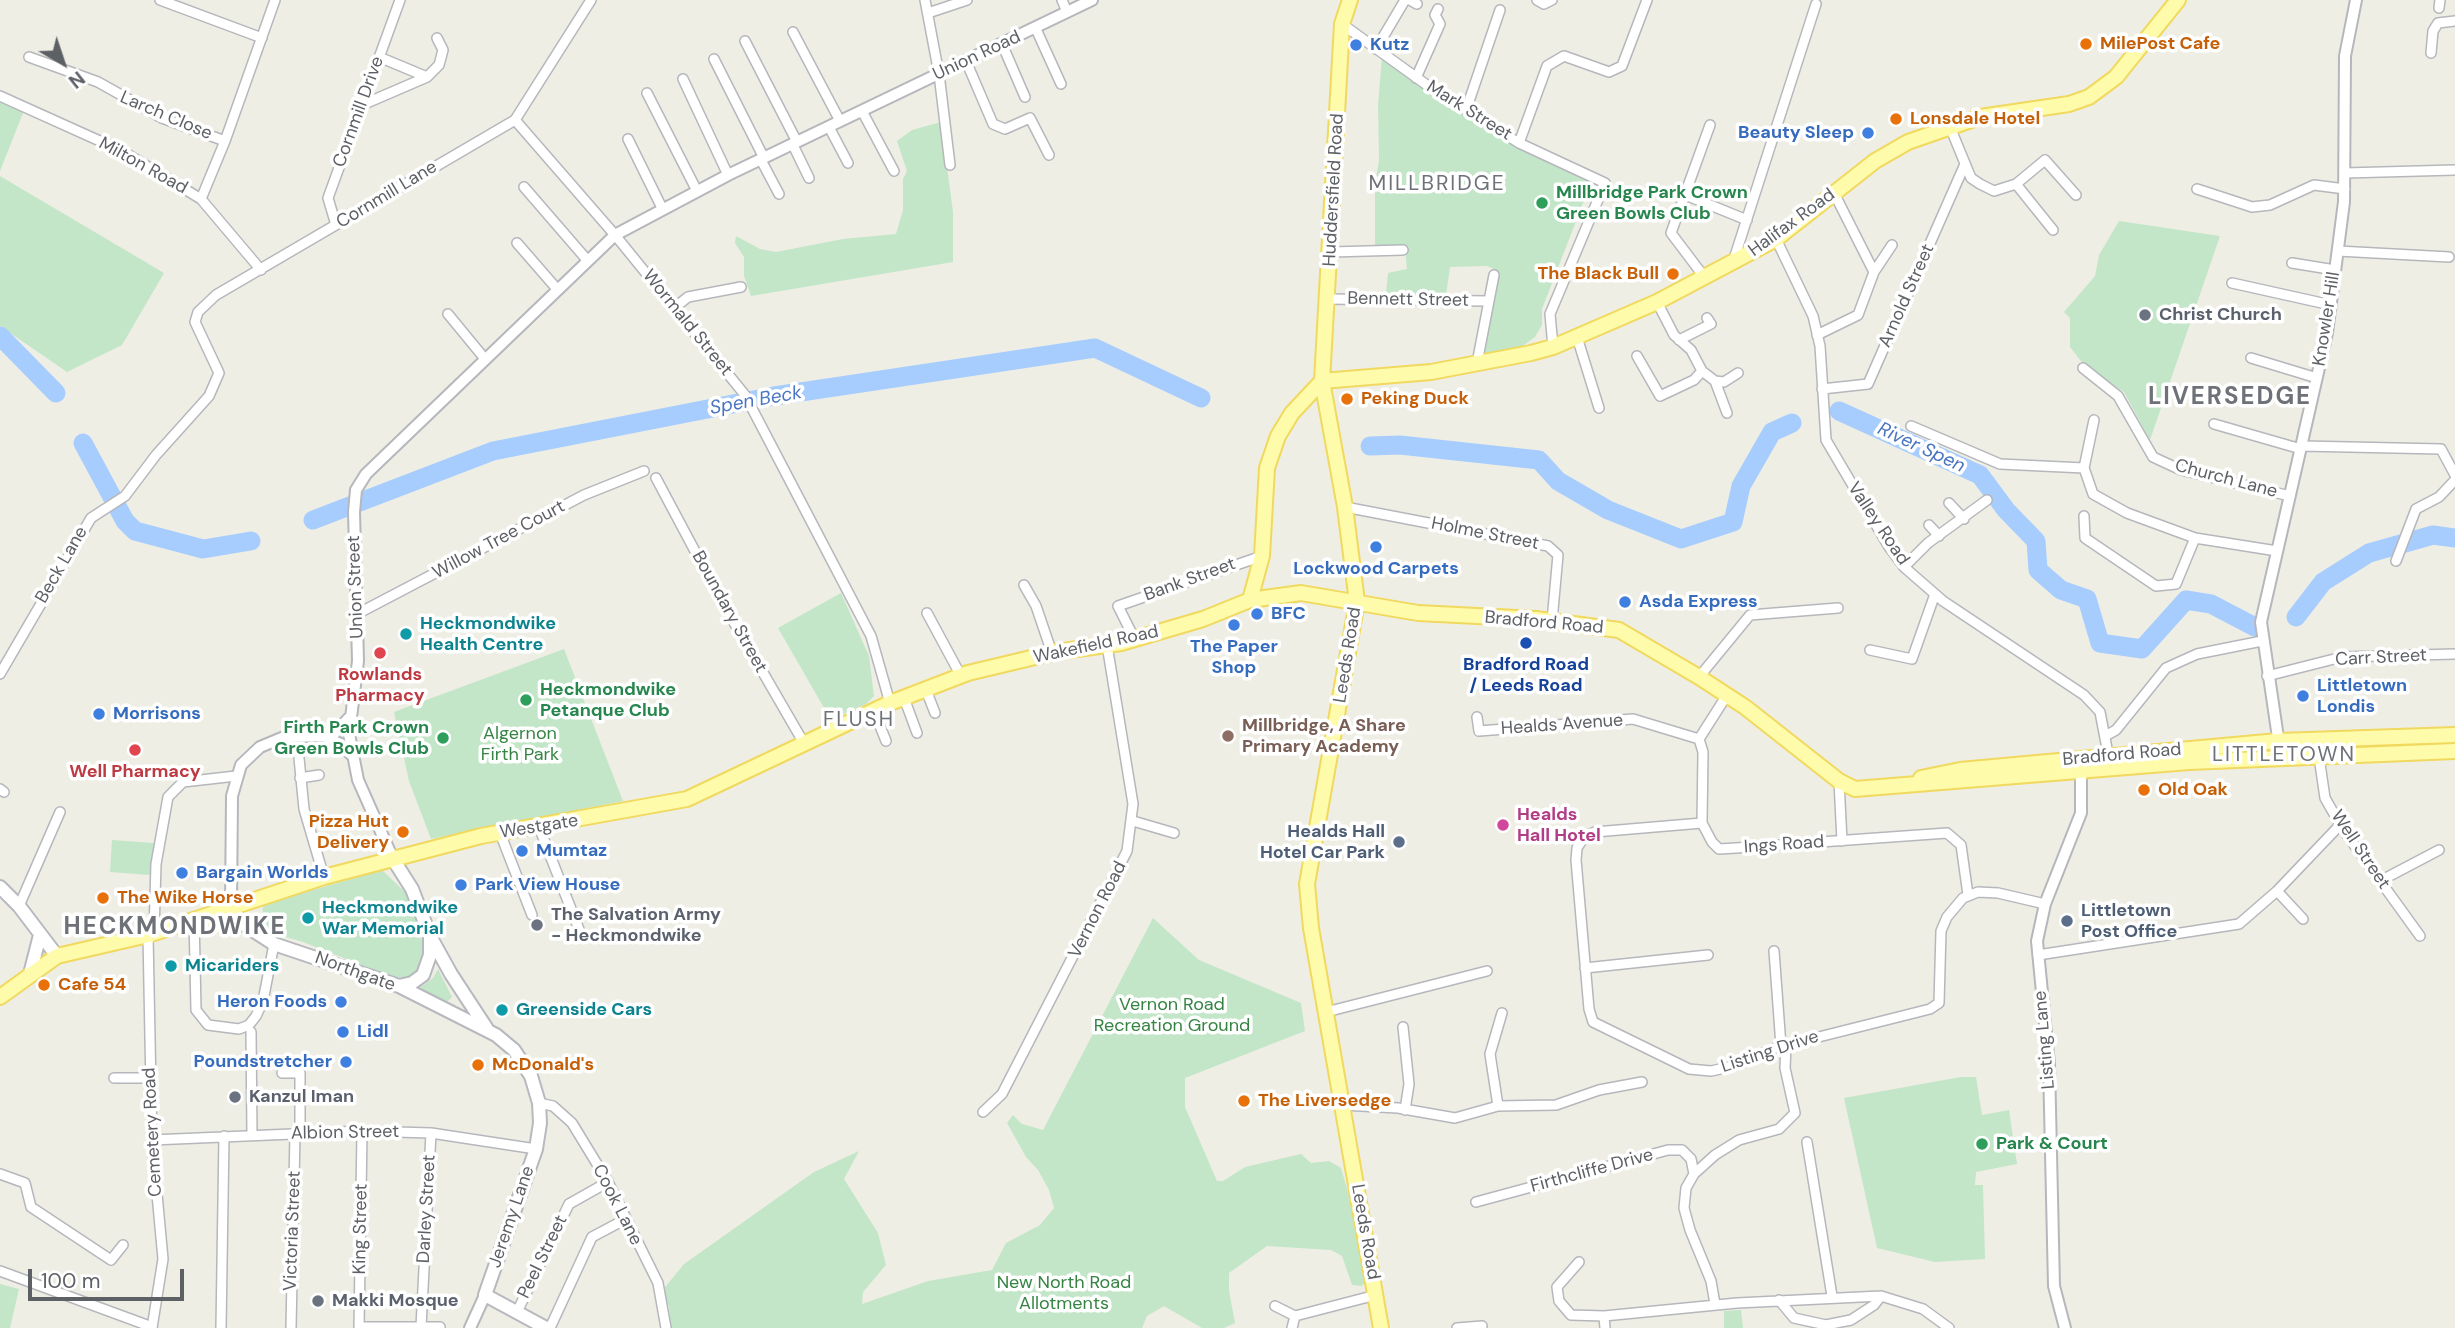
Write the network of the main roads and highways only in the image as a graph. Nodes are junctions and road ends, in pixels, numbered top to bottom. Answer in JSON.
{"nodes":[{"id":1,"x":1350,"y":0,"type":"edge"},
{"id":2,"x":2178,"y":0,"type":"edge"},
{"id":3,"x":1322,"y":381,"type":"junction"},
{"id":4,"x":1250,"y":600,"type":"junction"},
{"id":5,"x":1357,"y":602,"type":"junction"},
{"id":6,"x":838,"y":729,"type":"joint"},
{"id":7,"x":2455,"y":736,"type":"edge"},
{"id":8,"x":2455,"y":751,"type":"edge"},
{"id":9,"x":2110,"y":762,"type":"junction"},
{"id":10,"x":393,"y":859,"type":"junction"},
{"id":11,"x":0,"y":887,"type":"edge"},
{"id":12,"x":231,"y":905,"type":"junction"},
{"id":13,"x":40,"y":935,"type":"junction"},
{"id":14,"x":430,"y":936,"type":"junction"},
{"id":15,"x":57,"y":956,"type":"junction"},
{"id":16,"x":30,"y":974,"type":"junction"},
{"id":17,"x":400,"y":986,"type":"junction"},
{"id":18,"x":0,"y":997,"type":"edge"},
{"id":19,"x":488,"y":1030,"type":"junction"},
{"id":20,"x":548,"y":1328,"type":"edge"},
{"id":21,"x":1381,"y":1328,"type":"edge"}],
"edges":[{"from":1,"to":3,"type":"main road","name":"Huddersfield Road"},
{"from":2,"to":3,"type":"main road","name":"Halifax Road"},
{"from":3,"to":4,"type":"main road"},
{"from":3,"to":5,"type":"main road","name":"Leeds Road"},
{"from":4,"to":5,"type":"main road","name":"Bradford Road"},
{"from":4,"to":6,"type":"main road","name":"Wakefield Road"},
{"from":5,"to":9,"type":"main road","name":"Bradford Road"},
{"from":5,"to":21,"type":"main road","name":"Leeds Road"},
{"from":6,"to":10,"type":"main road","name":"Westgate"},
{"from":7,"to":9,"type":"main road","name":"Bradford Road"},
{"from":8,"to":9,"type":"main road","name":"Bradford Road"},
{"from":10,"to":12,"type":"main road","name":"Westgate"},
{"from":10,"to":14,"type":"main road"},
{"from":11,"to":13,"type":"main road"},
{"from":12,"to":15,"type":"main road","name":"Westgate"},
{"from":12,"to":17,"type":"main road","name":"Northgate"},
{"from":13,"to":15,"type":"main road"},
{"from":13,"to":16,"type":"main road"},
{"from":14,"to":17,"type":"main road"},
{"from":14,"to":19,"type":"main road"},
{"from":15,"to":16,"type":"main road"},
{"from":16,"to":18,"type":"main road"},
{"from":17,"to":19,"type":"main road","name":"Northgate"},
{"from":19,"to":20,"type":"main road","name":"Jeremy Lane"}]}
